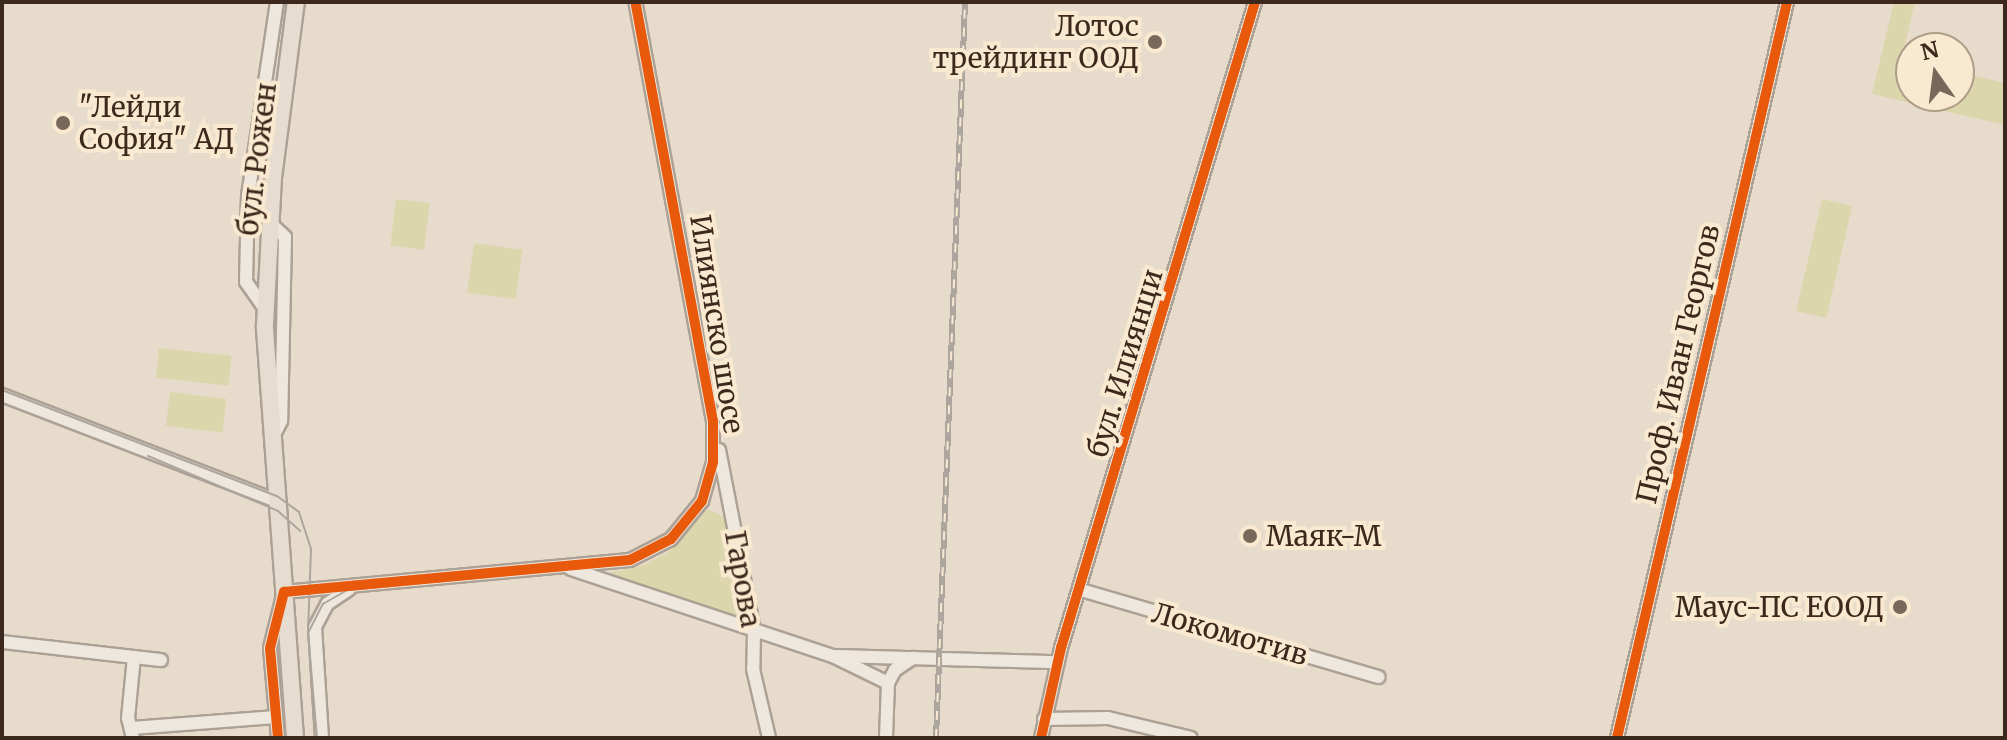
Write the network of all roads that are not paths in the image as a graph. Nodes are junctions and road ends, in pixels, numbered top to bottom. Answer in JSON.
{"nodes":[{"id":1,"x":277,"y":2,"type":"edge"},
{"id":2,"x":296,"y":2,"type":"edge"},
{"id":3,"x":635,"y":2,"type":"edge"},
{"id":4,"x":1255,"y":2,"type":"edge"},
{"id":5,"x":1787,"y":2,"type":"edge"},
{"id":6,"x":269,"y":222,"type":"junction"},
{"id":7,"x":265,"y":309,"type":"junction"},
{"id":8,"x":2,"y":395,"type":"edge"},
{"id":9,"x":713,"y":421,"type":"junction"},
{"id":10,"x":273,"y":438,"type":"junction"},
{"id":11,"x":277,"y":501,"type":"junction"},
{"id":12,"x":564,"y":566,"type":"junction"},
{"id":13,"x":364,"y":585,"type":"junction"},
{"id":14,"x":1081,"y":590,"type":"junction"},
{"id":15,"x":284,"y":592,"type":"junction"},
{"id":16,"x":754,"y":630,"type":"junction"},
{"id":17,"x":2,"y":642,"type":"edge"},
{"id":18,"x":833,"y":656,"type":"junction"},
{"id":19,"x":134,"y":657,"type":"junction"},
{"id":20,"x":914,"y":657,"type":"junction"},
{"id":21,"x":161,"y":660,"type":"dead end"},
{"id":22,"x":1058,"y":662,"type":"junction"},
{"id":23,"x":1379,"y":677,"type":"dead end"},
{"id":24,"x":889,"y":688,"type":"junction"},
{"id":25,"x":276,"y":717,"type":"junction"},
{"id":26,"x":1044,"y":719,"type":"junction"},
{"id":27,"x":132,"y":733,"type":"edge"},
{"id":28,"x":278,"y":738,"type":"edge"},
{"id":29,"x":295,"y":738,"type":"edge"},
{"id":30,"x":322,"y":738,"type":"edge"},
{"id":31,"x":769,"y":738,"type":"edge"},
{"id":32,"x":886,"y":738,"type":"edge"},
{"id":33,"x":1041,"y":738,"type":"edge"},
{"id":34,"x":1191,"y":738,"type":"edge"},
{"id":35,"x":1617,"y":738,"type":"edge"}],
"edges":[{"from":1,"to":7,"type":"street","name":"бул. Рожен"},
{"from":2,"to":6,"type":"main road","name":"бул. Рожен"},
{"from":3,"to":9,"type":"street","name":"Илиянско шосе"},
{"from":4,"to":14,"type":"street","name":"бул. Илиянци"},
{"from":5,"to":35,"type":"street","name":"Проф. Иван Георгов"},
{"from":6,"to":7,"type":"main road","name":"бул. Рожен"},
{"from":6,"to":10,"type":"street","name":"бул. Рожен"},
{"from":7,"to":10,"type":"main road","name":"бул. Рожен"},
{"from":8,"to":11,"type":"street"},
{"from":9,"to":12,"type":"street","name":"Илиянско шосе"},
{"from":9,"to":16,"type":"street","name":"Гарова"},
{"from":10,"to":11,"type":"main road","name":"бул. Рожен"},
{"from":11,"to":15,"type":"main road","name":"бул. Рожен"},
{"from":12,"to":13,"type":"street","name":"Илиянско шосе"},
{"from":12,"to":16,"type":"street"},
{"from":13,"to":15,"type":"street","name":"Илиянско шосе"},
{"from":13,"to":30,"type":"street"},
{"from":14,"to":22,"type":"street","name":"бул. Илиянци"},
{"from":14,"to":23,"type":"street","name":"Локомотив"},
{"from":15,"to":25,"type":"street","name":"бул. Рожен"},
{"from":15,"to":29,"type":"main road","name":"бул. Рожен"},
{"from":16,"to":18,"type":"street"},
{"from":16,"to":31,"type":"street","name":"Гарова"},
{"from":17,"to":19,"type":"street"},
{"from":18,"to":20,"type":"street"},
{"from":18,"to":24,"type":"street"},
{"from":19,"to":21,"type":"street"},
{"from":19,"to":27,"type":"street"},
{"from":20,"to":22,"type":"street"},
{"from":20,"to":24,"type":"street"},
{"from":22,"to":26,"type":"street","name":"бул. Илиянци"},
{"from":24,"to":32,"type":"street"},
{"from":25,"to":27,"type":"street"},
{"from":25,"to":28,"type":"street","name":"бул. Рожен"},
{"from":26,"to":33,"type":"street","name":"бул. Илиянци"},
{"from":26,"to":34,"type":"street"}]}
